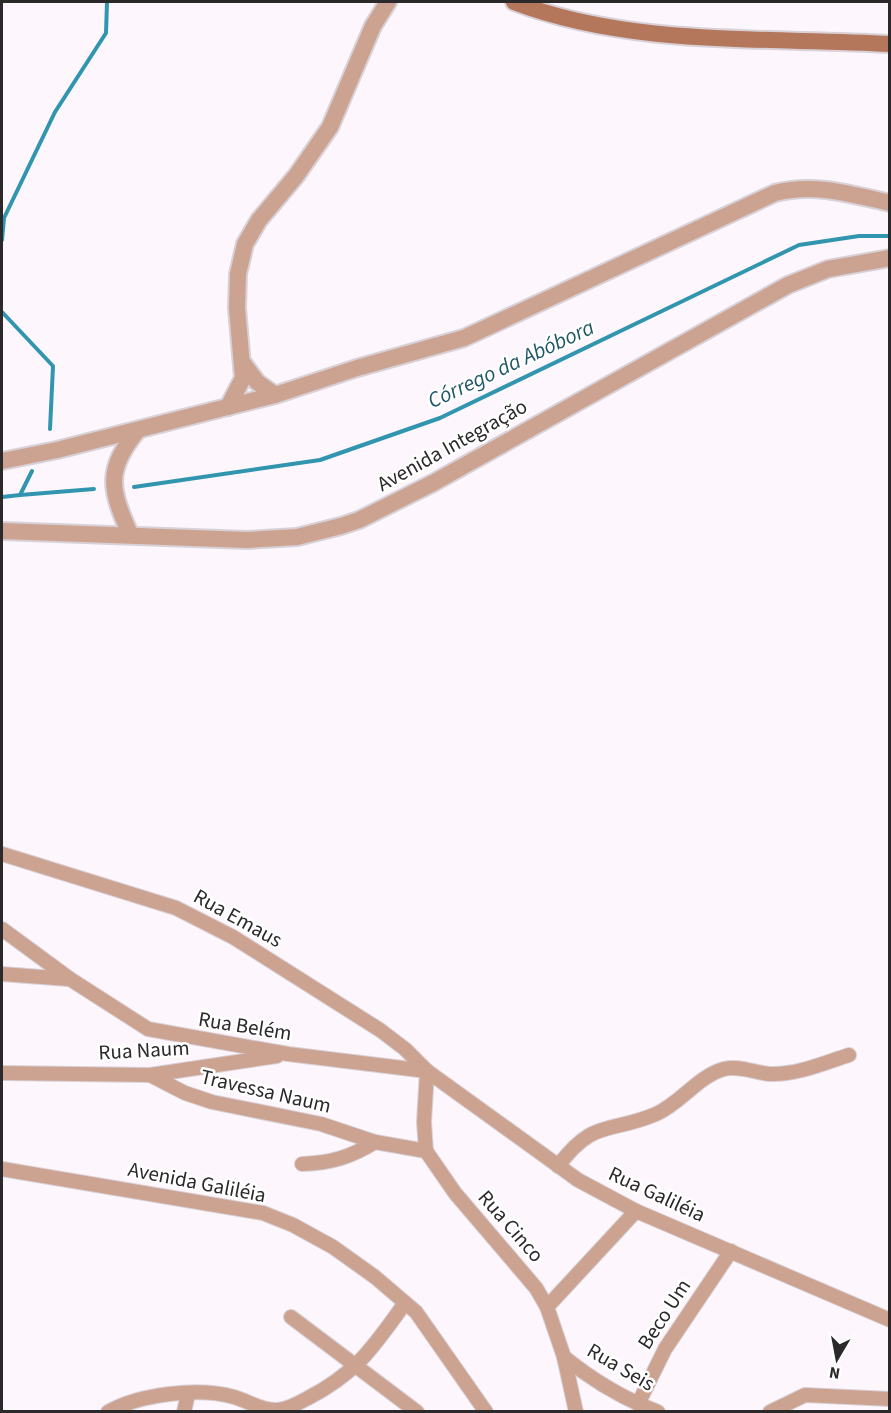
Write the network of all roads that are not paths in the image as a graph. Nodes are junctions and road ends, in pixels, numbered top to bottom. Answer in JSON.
{"nodes":[{"id":1,"x":388,"y":2,"type":"edge"},
{"id":2,"x":514,"y":2,"type":"edge"},
{"id":3,"x":890,"y":44,"type":"edge"},
{"id":4,"x":890,"y":203,"type":"edge"},
{"id":5,"x":890,"y":258,"type":"edge"},
{"id":6,"x":243,"y":363,"type":"junction"},
{"id":7,"x":275,"y":395,"type":"junction"},
{"id":8,"x":228,"y":407,"type":"junction"},
{"id":9,"x":138,"y":430,"type":"junction"},
{"id":10,"x":2,"y":461,"type":"edge"},
{"id":11,"x":2,"y":531,"type":"edge"},
{"id":12,"x":130,"y":534,"type":"junction"},
{"id":13,"x":2,"y":854,"type":"edge"},
{"id":14,"x":2,"y":929,"type":"edge"},
{"id":15,"x":2,"y":974,"type":"edge"},
{"id":16,"x":70,"y":979,"type":"junction"},
{"id":17,"x":288,"y":1054,"type":"junction"},
{"id":18,"x":849,"y":1055,"type":"dead end"},
{"id":19,"x":427,"y":1071,"type":"junction"},
{"id":20,"x":2,"y":1073,"type":"edge"},
{"id":21,"x":150,"y":1075,"type":"junction"},
{"id":22,"x":375,"y":1142,"type":"junction"},
{"id":23,"x":426,"y":1151,"type":"junction"},
{"id":24,"x":302,"y":1164,"type":"dead end"},
{"id":25,"x":558,"y":1166,"type":"junction"},
{"id":26,"x":2,"y":1169,"type":"edge"},
{"id":27,"x":636,"y":1211,"type":"junction"},
{"id":28,"x":731,"y":1251,"type":"junction"},
{"id":29,"x":405,"y":1303,"type":"junction"},
{"id":30,"x":547,"y":1307,"type":"junction"},
{"id":31,"x":291,"y":1317,"type":"dead end"},
{"id":32,"x":890,"y":1320,"type":"edge"},
{"id":33,"x":564,"y":1357,"type":"junction"},
{"id":34,"x":356,"y":1367,"type":"junction"},
{"id":35,"x":188,"y":1394,"type":"junction"},
{"id":36,"x":890,"y":1399,"type":"edge"},
{"id":37,"x":638,"y":1404,"type":"junction"},
{"id":38,"x":108,"y":1412,"type":"edge"},
{"id":39,"x":184,"y":1412,"type":"edge"},
{"id":40,"x":417,"y":1412,"type":"edge"},
{"id":41,"x":486,"y":1412,"type":"edge"},
{"id":42,"x":576,"y":1412,"type":"edge"},
{"id":43,"x":658,"y":1412,"type":"edge"},
{"id":44,"x":770,"y":1412,"type":"edge"}],
"edges":[{"from":1,"to":6,"type":"street"},
{"from":2,"to":3,"type":"main road"},
{"from":4,"to":7,"type":"street"},
{"from":5,"to":12,"type":"street","name":"Avenida Integração"},
{"from":6,"to":7,"type":"street"},
{"from":6,"to":8,"type":"street"},
{"from":7,"to":8,"type":"street"},
{"from":8,"to":9,"type":"street"},
{"from":9,"to":10,"type":"street"},
{"from":9,"to":12,"type":"street"},
{"from":11,"to":12,"type":"street","name":"Avenida Integração"},
{"from":13,"to":19,"type":"street","name":"Rua Emaus"},
{"from":14,"to":16,"type":"street","name":"Rua Belém"},
{"from":15,"to":16,"type":"street"},
{"from":16,"to":17,"type":"street","name":"Rua Belém"},
{"from":17,"to":19,"type":"street","name":"Rua Belém"},
{"from":17,"to":21,"type":"street","name":"Rua Naum"},
{"from":18,"to":25,"type":"street"},
{"from":19,"to":23,"type":"street"},
{"from":19,"to":25,"type":"street","name":"Rua Galiléia"},
{"from":20,"to":21,"type":"street","name":"Rua Naum"},
{"from":21,"to":22,"type":"street","name":"Travessa Naum"},
{"from":22,"to":23,"type":"street","name":"Travessa Naum"},
{"from":22,"to":24,"type":"street"},
{"from":23,"to":30,"type":"street","name":"Rua Cinco"},
{"from":25,"to":27,"type":"street","name":"Rua Galiléia"},
{"from":26,"to":29,"type":"street","name":"Avenida Galiléia"},
{"from":27,"to":28,"type":"street","name":"Rua Galiléia"},
{"from":27,"to":30,"type":"street"},
{"from":28,"to":32,"type":"street","name":"Rua Galiléia"},
{"from":28,"to":37,"type":"street","name":"Beco Um"},
{"from":29,"to":34,"type":"street"},
{"from":29,"to":41,"type":"street","name":"Avenida Galiléia"},
{"from":30,"to":33,"type":"street","name":"Rua Cinco"},
{"from":31,"to":34,"type":"street"},
{"from":33,"to":37,"type":"street","name":"Rua Seis"},
{"from":33,"to":42,"type":"street","name":"Rua Cinco"},
{"from":34,"to":35,"type":"street"},
{"from":34,"to":40,"type":"street"},
{"from":35,"to":38,"type":"street"},
{"from":35,"to":39,"type":"street"},
{"from":36,"to":44,"type":"street"},
{"from":37,"to":43,"type":"street","name":"Rua Seis"}]}
